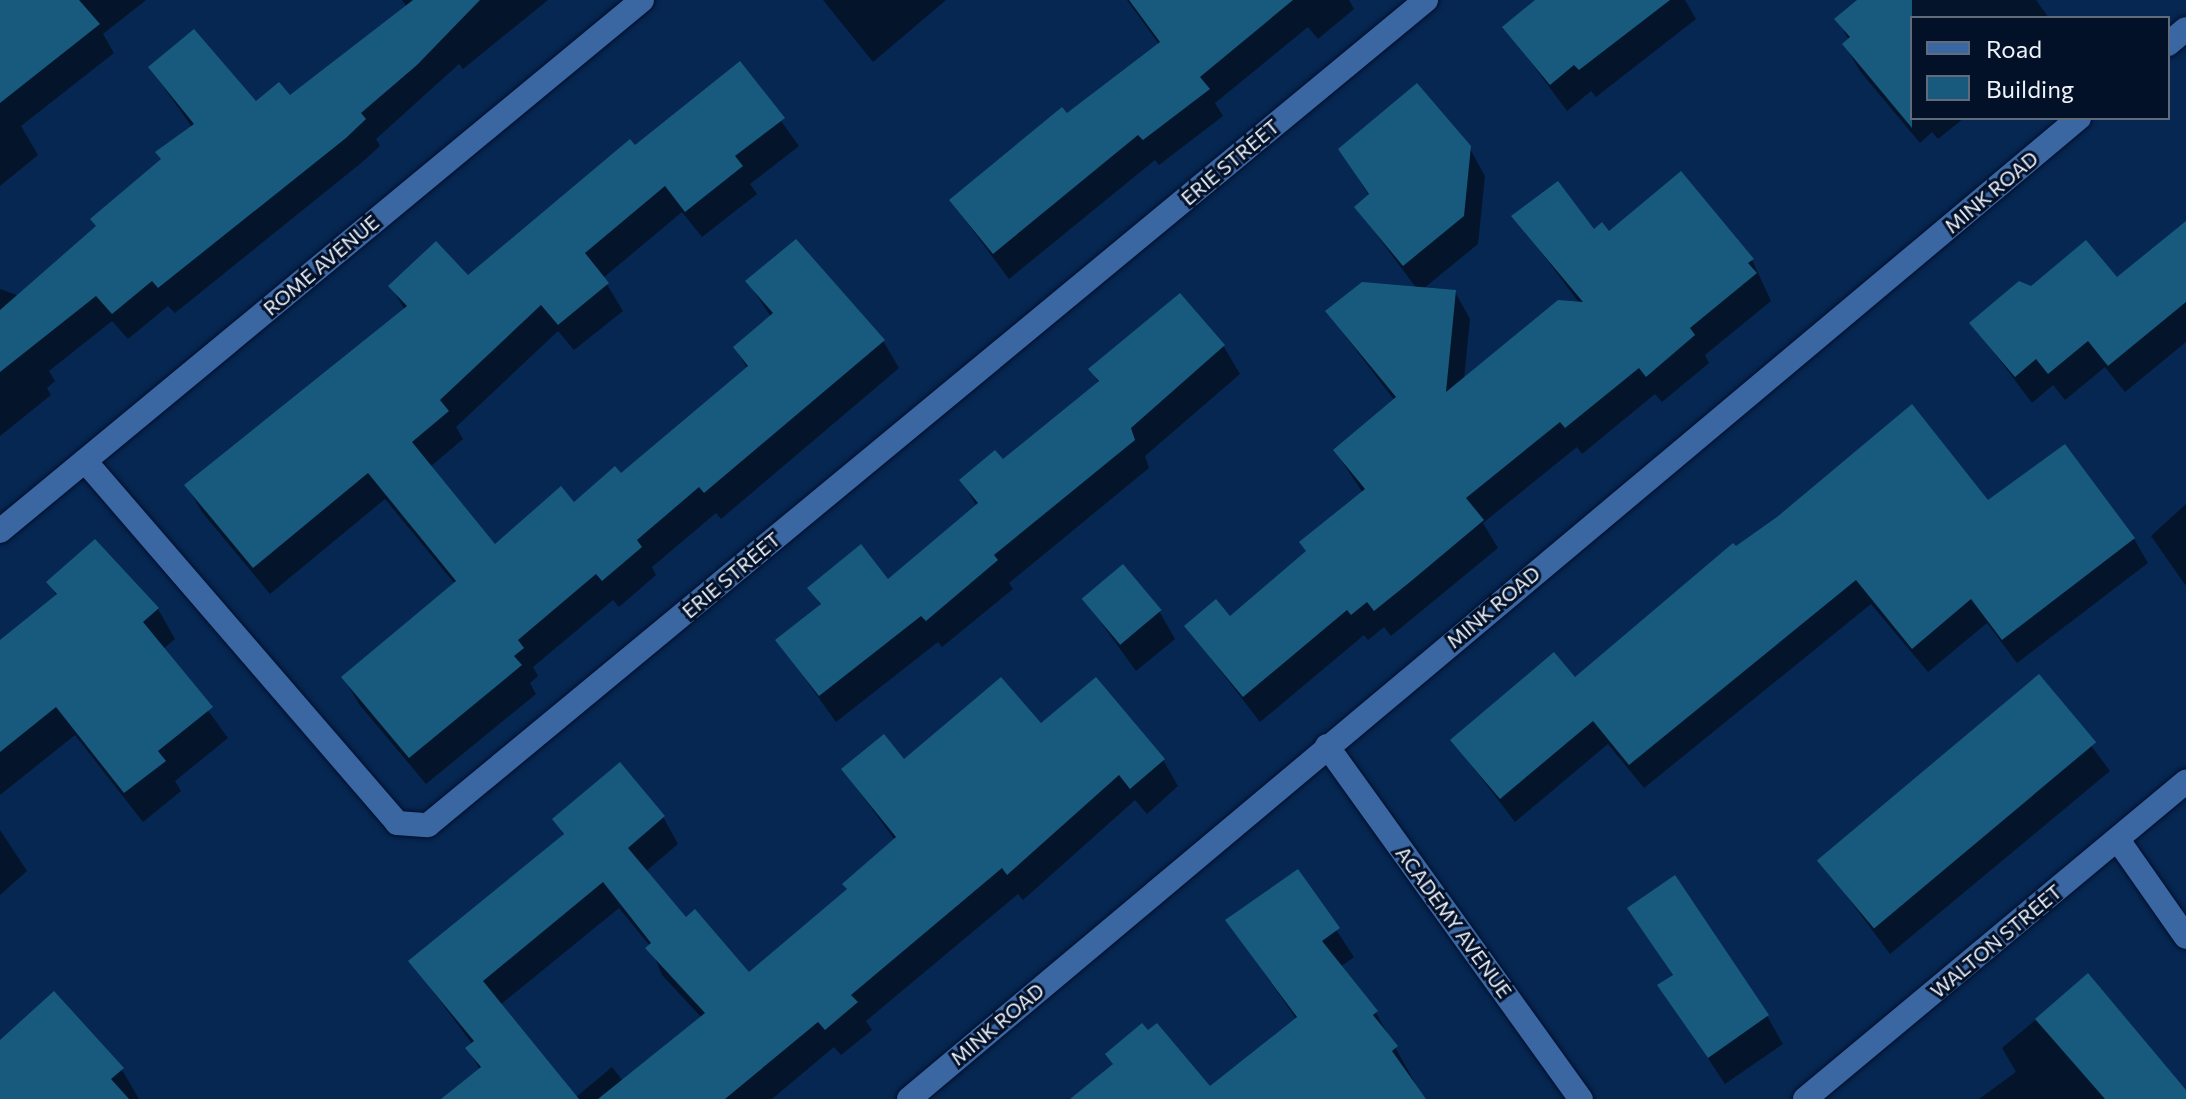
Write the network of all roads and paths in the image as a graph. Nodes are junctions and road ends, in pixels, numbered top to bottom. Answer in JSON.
{"nodes":[{"id":1,"x":642,"y":0,"type":"edge"},
{"id":2,"x":1426,"y":0,"type":"edge"},
{"id":3,"x":2186,"y":29,"type":"edge"},
{"id":4,"x":2170,"y":42,"type":"edge"},
{"id":5,"x":2077,"y":120,"type":"edge"},
{"id":6,"x":85,"y":461,"type":"junction"},
{"id":7,"x":0,"y":531,"type":"edge"},
{"id":8,"x":1327,"y":746,"type":"junction"},
{"id":9,"x":2186,"y":782,"type":"edge"},
{"id":10,"x":2118,"y":840,"type":"junction"},
{"id":11,"x":2186,"y":937,"type":"edge"},
{"id":12,"x":909,"y":1099,"type":"edge"},
{"id":13,"x":1581,"y":1099,"type":"edge"},
{"id":14,"x":1805,"y":1099,"type":"edge"}],
"edges":[{"from":1,"to":6,"type":"street","name":"ROME AVENUE"},
{"from":2,"to":6,"type":"street","name":"ERIE STREET"},
{"from":3,"to":4,"type":"street"},
{"from":5,"to":8,"type":"street","name":"MINK ROAD"},
{"from":6,"to":7,"type":"street","name":"ROME AVENUE"},
{"from":8,"to":12,"type":"street","name":"MINK ROAD"},
{"from":8,"to":13,"type":"street","name":"ACADEMY AVENUE"},
{"from":9,"to":10,"type":"street","name":"WALTON STREET"},
{"from":10,"to":11,"type":"street"},
{"from":10,"to":14,"type":"street","name":"WALTON STREET"}]}
